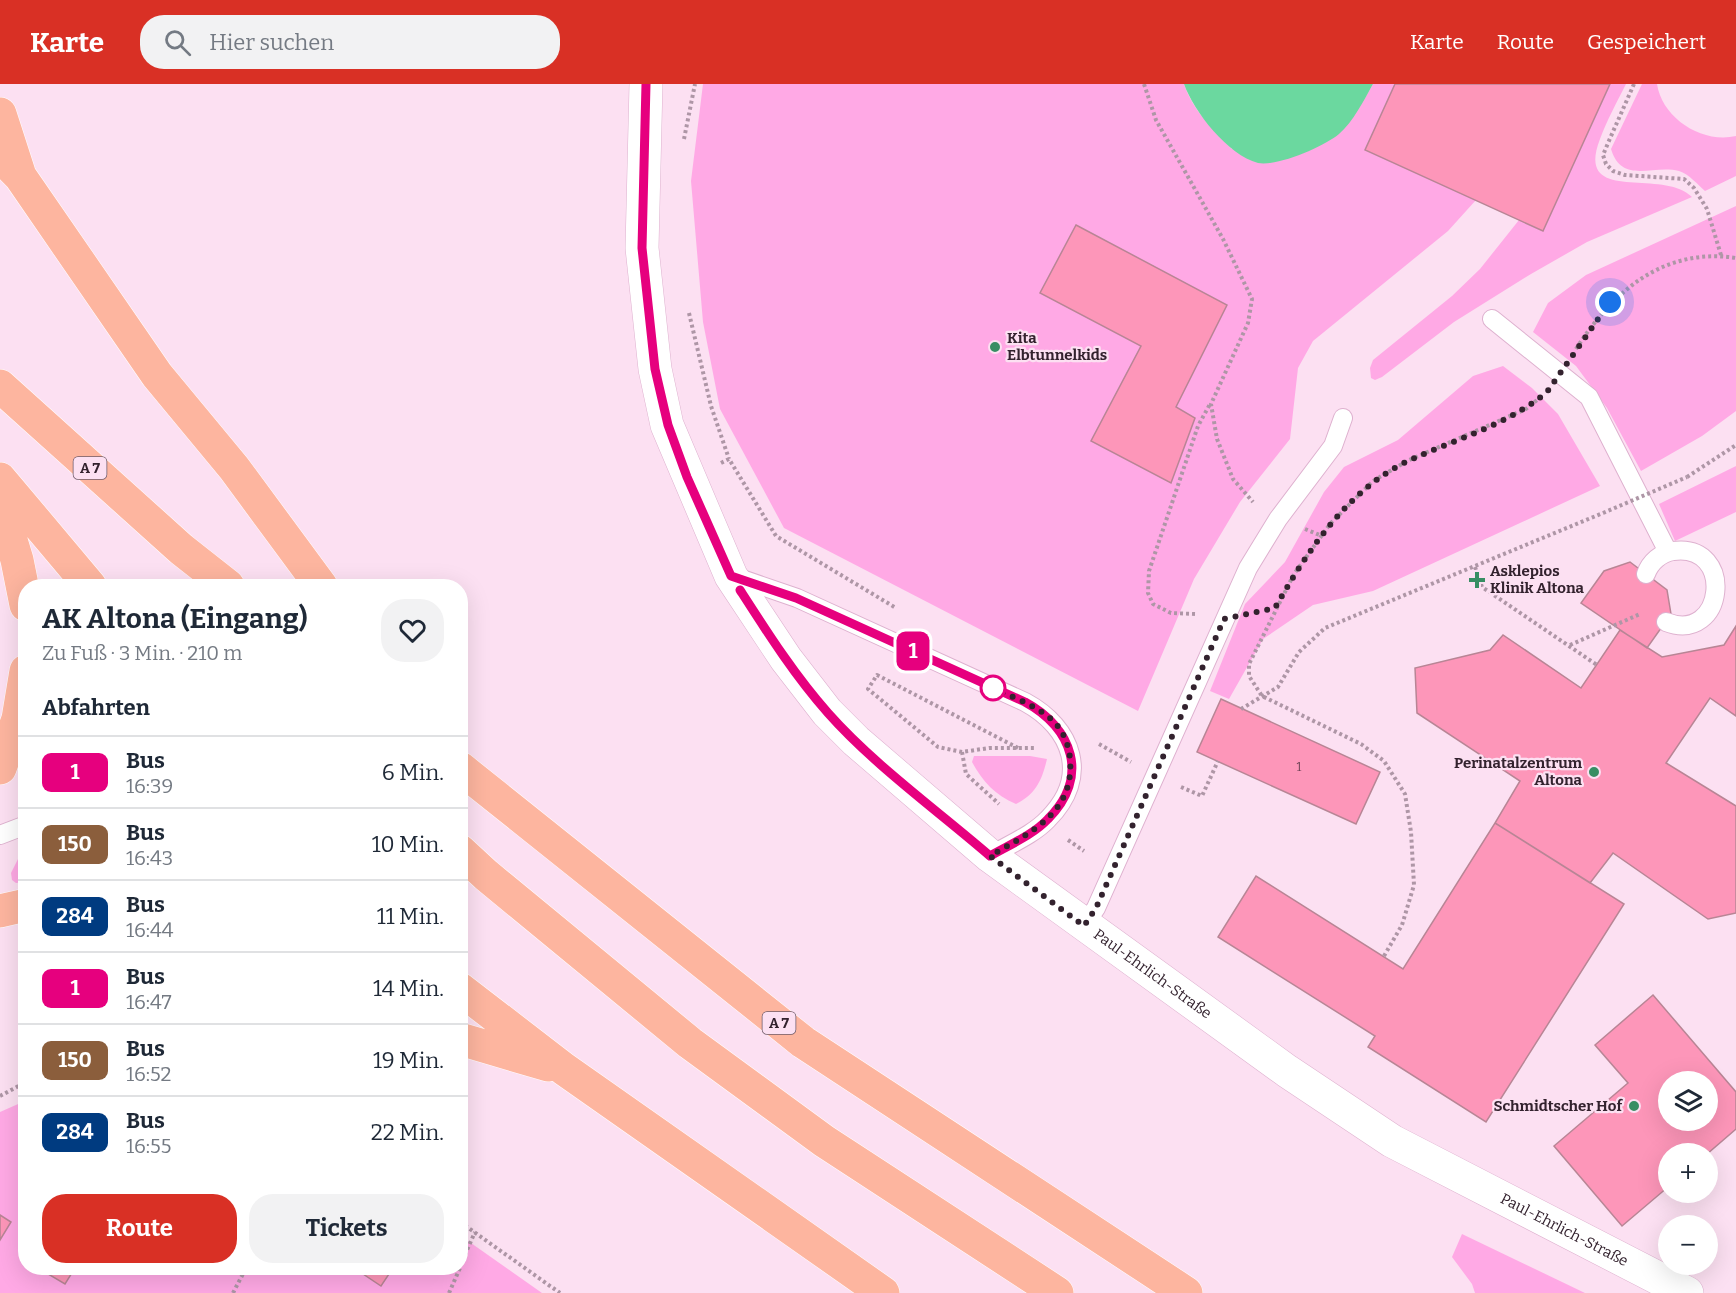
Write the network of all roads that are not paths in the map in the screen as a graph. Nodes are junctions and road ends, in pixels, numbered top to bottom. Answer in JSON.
{"nodes":[{"id":1,"x":646,"y":84,"type":"edge"},
{"id":2,"x":0,"y":114,"type":"edge"},
{"id":3,"x":10,"y":166,"type":"edge"},
{"id":4,"x":1492,"y":319,"type":"dead end"},
{"id":5,"x":0,"y":386,"type":"edge"},
{"id":6,"x":1343,"y":418,"type":"dead end"},
{"id":7,"x":0,"y":479,"type":"edge"},
{"id":8,"x":0,"y":504,"type":"edge"},
{"id":9,"x":181,"y":549,"type":"junction"},
{"id":10,"x":1668,"y":552,"type":"junction"},
{"id":11,"x":1646,"y":574,"type":"dead end"},
{"id":12,"x":731,"y":576,"type":"junction"},
{"id":13,"x":21,"y":579,"type":"edge"},
{"id":14,"x":84,"y":579,"type":"edge"},
{"id":15,"x":203,"y":579,"type":"edge"},
{"id":16,"x":219,"y":579,"type":"edge"},
{"id":17,"x":316,"y":579,"type":"edge"},
{"id":18,"x":1666,"y":622,"type":"dead end"},
{"id":19,"x":18,"y":720,"type":"edge"},
{"id":20,"x":0,"y":768,"type":"edge"},
{"id":21,"x":468,"y":774,"type":"edge"},
{"id":22,"x":18,"y":828,"type":"edge"},
{"id":23,"x":0,"y":835,"type":"edge"},
{"id":24,"x":990,"y":856,"type":"junction"},
{"id":25,"x":468,"y":858,"type":"edge"},
{"id":26,"x":18,"y":907,"type":"edge"},
{"id":27,"x":0,"y":911,"type":"edge"},
{"id":28,"x":1084,"y":926,"type":"junction"},
{"id":29,"x":468,"y":995,"type":"edge"},
{"id":30,"x":468,"y":1041,"type":"edge"},
{"id":31,"x":564,"y":1069,"type":"junction"},
{"id":32,"x":883,"y":1293,"type":"edge"},
{"id":33,"x":1057,"y":1293,"type":"edge"},
{"id":34,"x":1186,"y":1293,"type":"edge"},
{"id":35,"x":1687,"y":1293,"type":"edge"}],
"edges":[{"from":1,"to":12,"type":"street","name":"Paul-Ehrlich-Straße"},
{"from":2,"to":3,"type":"highway"},
{"from":3,"to":17,"type":"highway"},
{"from":4,"to":10,"type":"lane"},
{"from":5,"to":9,"type":"highway","number":"A 7"},
{"from":6,"to":28,"type":"lane"},
{"from":7,"to":14,"type":"highway"},
{"from":8,"to":13,"type":"highway"},
{"from":9,"to":15,"type":"highway","number":"A 7"},
{"from":9,"to":16,"type":"highway","number":"A 7"},
{"from":10,"to":11,"type":"lane"},
{"from":10,"to":18,"type":"lane"},
{"from":12,"to":24,"type":"street","name":"Paul-Ehrlich-Straße"},
{"from":12,"to":24,"type":"lane"},
{"from":19,"to":20,"type":"highway"},
{"from":21,"to":34,"type":"highway","number":"A 7"},
{"from":22,"to":23,"type":"lane"},
{"from":24,"to":28,"type":"street","name":"Paul-Ehrlich-Straße"},
{"from":25,"to":33,"type":"highway"},
{"from":26,"to":27,"type":"highway"},
{"from":28,"to":35,"type":"street","name":"Paul-Ehrlich-Straße"},
{"from":29,"to":31,"type":"highway"},
{"from":30,"to":31,"type":"highway"},
{"from":31,"to":32,"type":"highway"}]}
